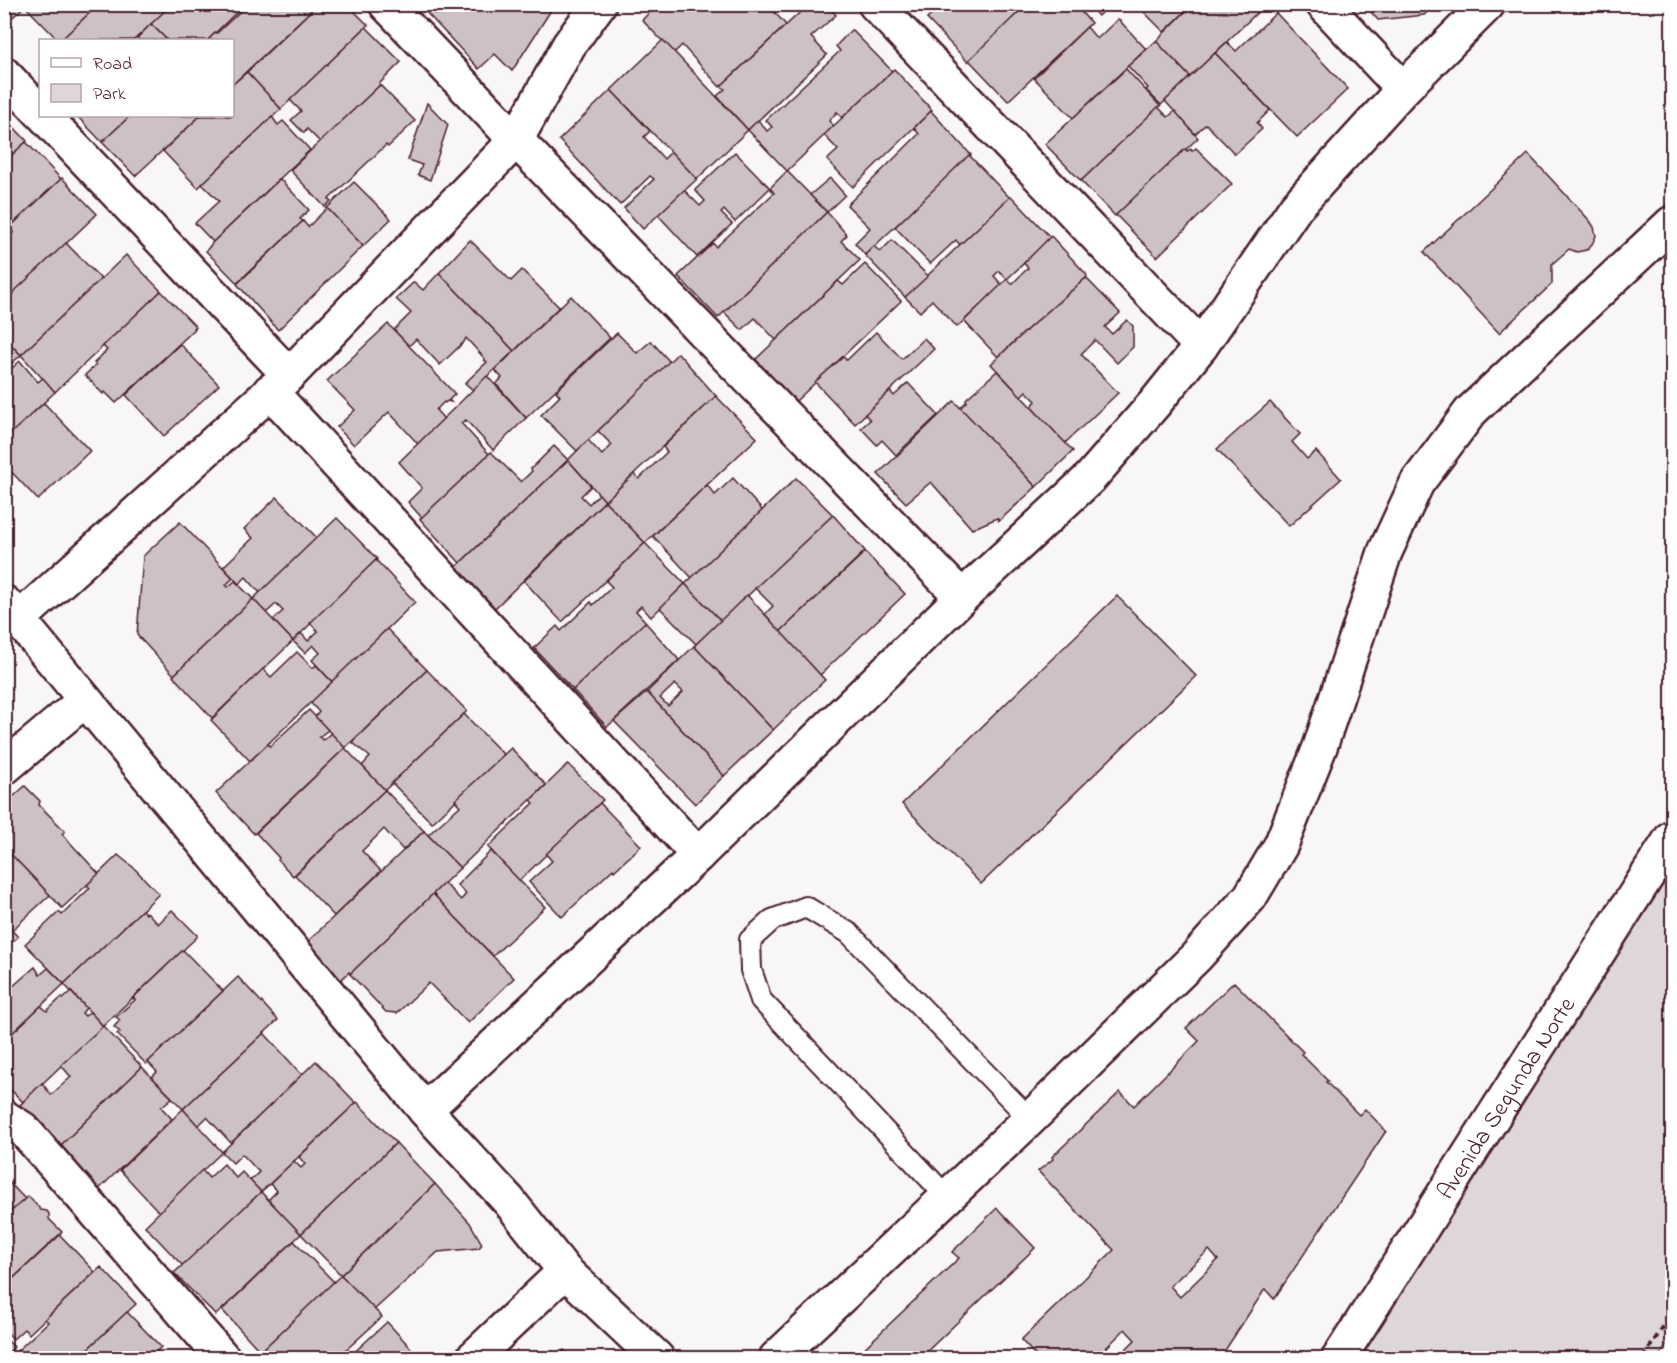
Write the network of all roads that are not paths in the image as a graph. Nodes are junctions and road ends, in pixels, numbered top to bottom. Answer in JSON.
{"nodes":[{"id":1,"x":387,"y":4,"type":"edge"},
{"id":2,"x":599,"y":4,"type":"edge"},
{"id":3,"x":875,"y":4,"type":"edge"},
{"id":4,"x":1323,"y":4,"type":"edge"},
{"id":5,"x":1488,"y":4,"type":"edge"},
{"id":6,"x":4,"y":74,"type":"edge"},
{"id":7,"x":1403,"y":89,"type":"junction"},
{"id":8,"x":39,"y":111,"type":"edge"},
{"id":9,"x":45,"y":117,"type":"edge"},
{"id":10,"x":516,"y":140,"type":"junction"},
{"id":11,"x":1672,"y":223,"type":"edge"},
{"id":12,"x":1201,"y":346,"type":"junction"},
{"id":13,"x":279,"y":383,"type":"junction"},
{"id":14,"x":962,"y":597,"type":"junction"},
{"id":15,"x":12,"y":611,"type":"edge"},
{"id":16,"x":85,"y":700,"type":"junction"},
{"id":17,"x":4,"y":768,"type":"edge"},
{"id":18,"x":1672,"y":837,"type":"edge"},
{"id":19,"x":698,"y":855,"type":"junction"},
{"id":20,"x":425,"y":1110,"type":"junction"},
{"id":21,"x":4,"y":1117,"type":"edge"},
{"id":22,"x":1030,"y":1119,"type":"junction"},
{"id":23,"x":947,"y":1197,"type":"junction"},
{"id":24,"x":565,"y":1271,"type":"junction"},
{"id":25,"x":223,"y":1359,"type":"edge"},
{"id":26,"x":473,"y":1359,"type":"edge"},
{"id":27,"x":657,"y":1359,"type":"edge"},
{"id":28,"x":776,"y":1359,"type":"edge"},
{"id":29,"x":1339,"y":1359,"type":"edge"}],
"edges":[{"from":1,"to":10,"type":"street"},
{"from":2,"to":10,"type":"street"},
{"from":3,"to":12,"type":"street"},
{"from":4,"to":7,"type":"street"},
{"from":5,"to":7,"type":"street"},
{"from":6,"to":8,"type":"street"},
{"from":7,"to":12,"type":"street"},
{"from":9,"to":13,"type":"street"},
{"from":10,"to":13,"type":"street"},
{"from":10,"to":14,"type":"street"},
{"from":11,"to":22,"type":"street"},
{"from":12,"to":14,"type":"street"},
{"from":13,"to":15,"type":"street"},
{"from":13,"to":19,"type":"street"},
{"from":14,"to":19,"type":"street"},
{"from":15,"to":16,"type":"street"},
{"from":16,"to":17,"type":"street"},
{"from":16,"to":20,"type":"street"},
{"from":18,"to":29,"type":"street","name":"Avenida Segunda Norte"},
{"from":19,"to":20,"type":"street"},
{"from":20,"to":24,"type":"street"},
{"from":21,"to":25,"type":"street"},
{"from":22,"to":23,"type":"street"},
{"from":22,"to":23,"type":"lane"},
{"from":23,"to":28,"type":"street"},
{"from":24,"to":26,"type":"street"},
{"from":24,"to":27,"type":"street"}]}
